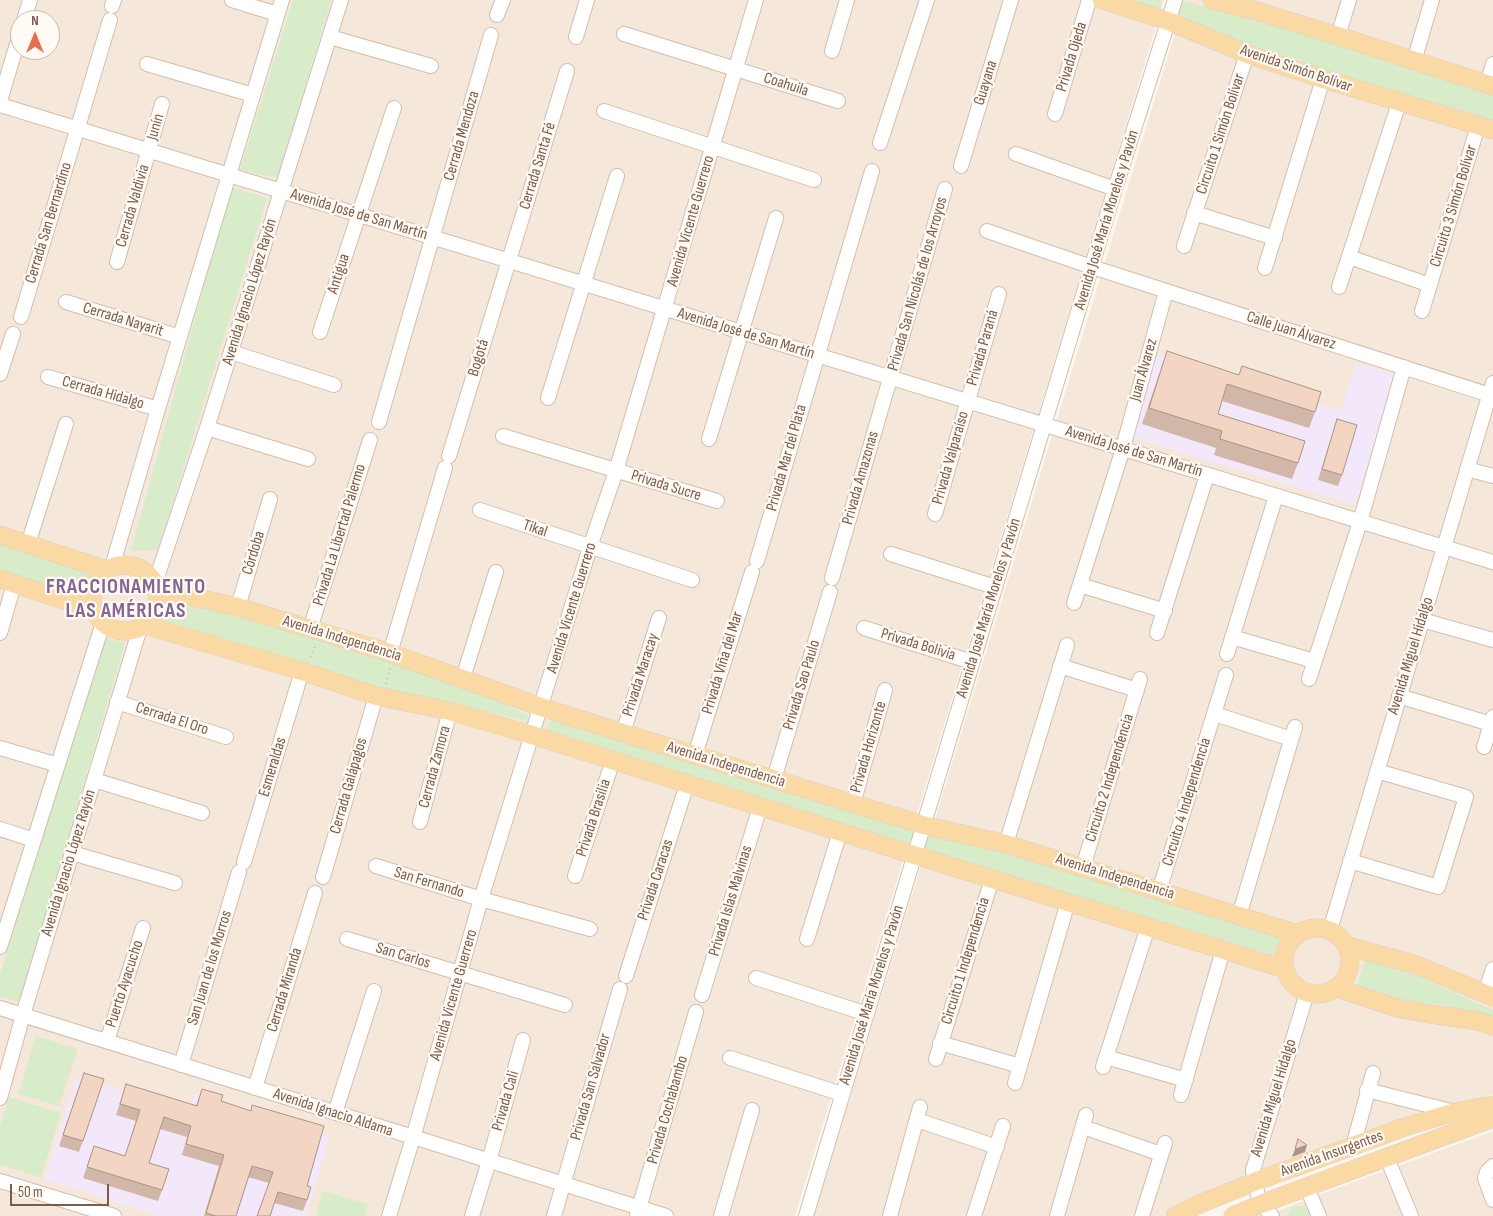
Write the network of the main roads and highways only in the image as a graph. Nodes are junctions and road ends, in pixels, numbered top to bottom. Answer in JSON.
{"nodes":[{"id":1,"x":1102,"y":0,"type":"edge"},
{"id":2,"x":1212,"y":0,"type":"edge"},
{"id":3,"x":1261,"y":6,"type":"edge"},
{"id":4,"x":1490,"y":85,"type":"edge"},
{"id":5,"x":1486,"y":128,"type":"edge"},
{"id":6,"x":0,"y":535,"type":"edge"},
{"id":7,"x":110,"y":569,"type":"junction"},
{"id":8,"x":7,"y":582,"type":"edge"},
{"id":9,"x":156,"y":586,"type":"junction"},
{"id":10,"x":98,"y":616,"type":"junction"},
{"id":11,"x":142,"y":627,"type":"junction"},
{"id":12,"x":1298,"y":934,"type":"junction"},
{"id":13,"x":1347,"y":946,"type":"junction"},
{"id":14,"x":1285,"y":969,"type":"junction"},
{"id":15,"x":1337,"y":988,"type":"junction"},
{"id":16,"x":1489,"y":996,"type":"edge"},
{"id":17,"x":1493,"y":1026,"type":"edge"},
{"id":18,"x":1493,"y":1105,"type":"edge"},
{"id":19,"x":1493,"y":1118,"type":"edge"},
{"id":20,"x":1266,"y":1210,"type":"edge"},
{"id":21,"x":1175,"y":1216,"type":"edge"},
{"id":22,"x":1233,"y":1216,"type":"edge"}],
"edges":[{"from":1,"to":5,"type":"main road","name":"Avenida Simón Bolívar"},
{"from":2,"to":3,"type":"main road"},
{"from":3,"to":4,"type":"main road"},
{"from":6,"to":7,"type":"main road"},
{"from":7,"to":9,"type":"main road"},
{"from":7,"to":10,"type":"main road"},
{"from":8,"to":10,"type":"main road"},
{"from":9,"to":11,"type":"main road"},
{"from":9,"to":12,"type":"main road","name":"Avenida Independencia"},
{"from":10,"to":11,"type":"main road"},
{"from":11,"to":14,"type":"main road","name":"Avenida Independencia"},
{"from":12,"to":13,"type":"main road"},
{"from":12,"to":14,"type":"main road"},
{"from":13,"to":15,"type":"main road"},
{"from":13,"to":16,"type":"main road"},
{"from":14,"to":15,"type":"main road"},
{"from":15,"to":17,"type":"main road"},
{"from":18,"to":21,"type":"main road","name":"Avenida Insurgentes"},
{"from":19,"to":20,"type":"main road","name":"Avenida Insurgentes"},
{"from":20,"to":22,"type":"main road","name":"Avenida Insurgentes"}]}
